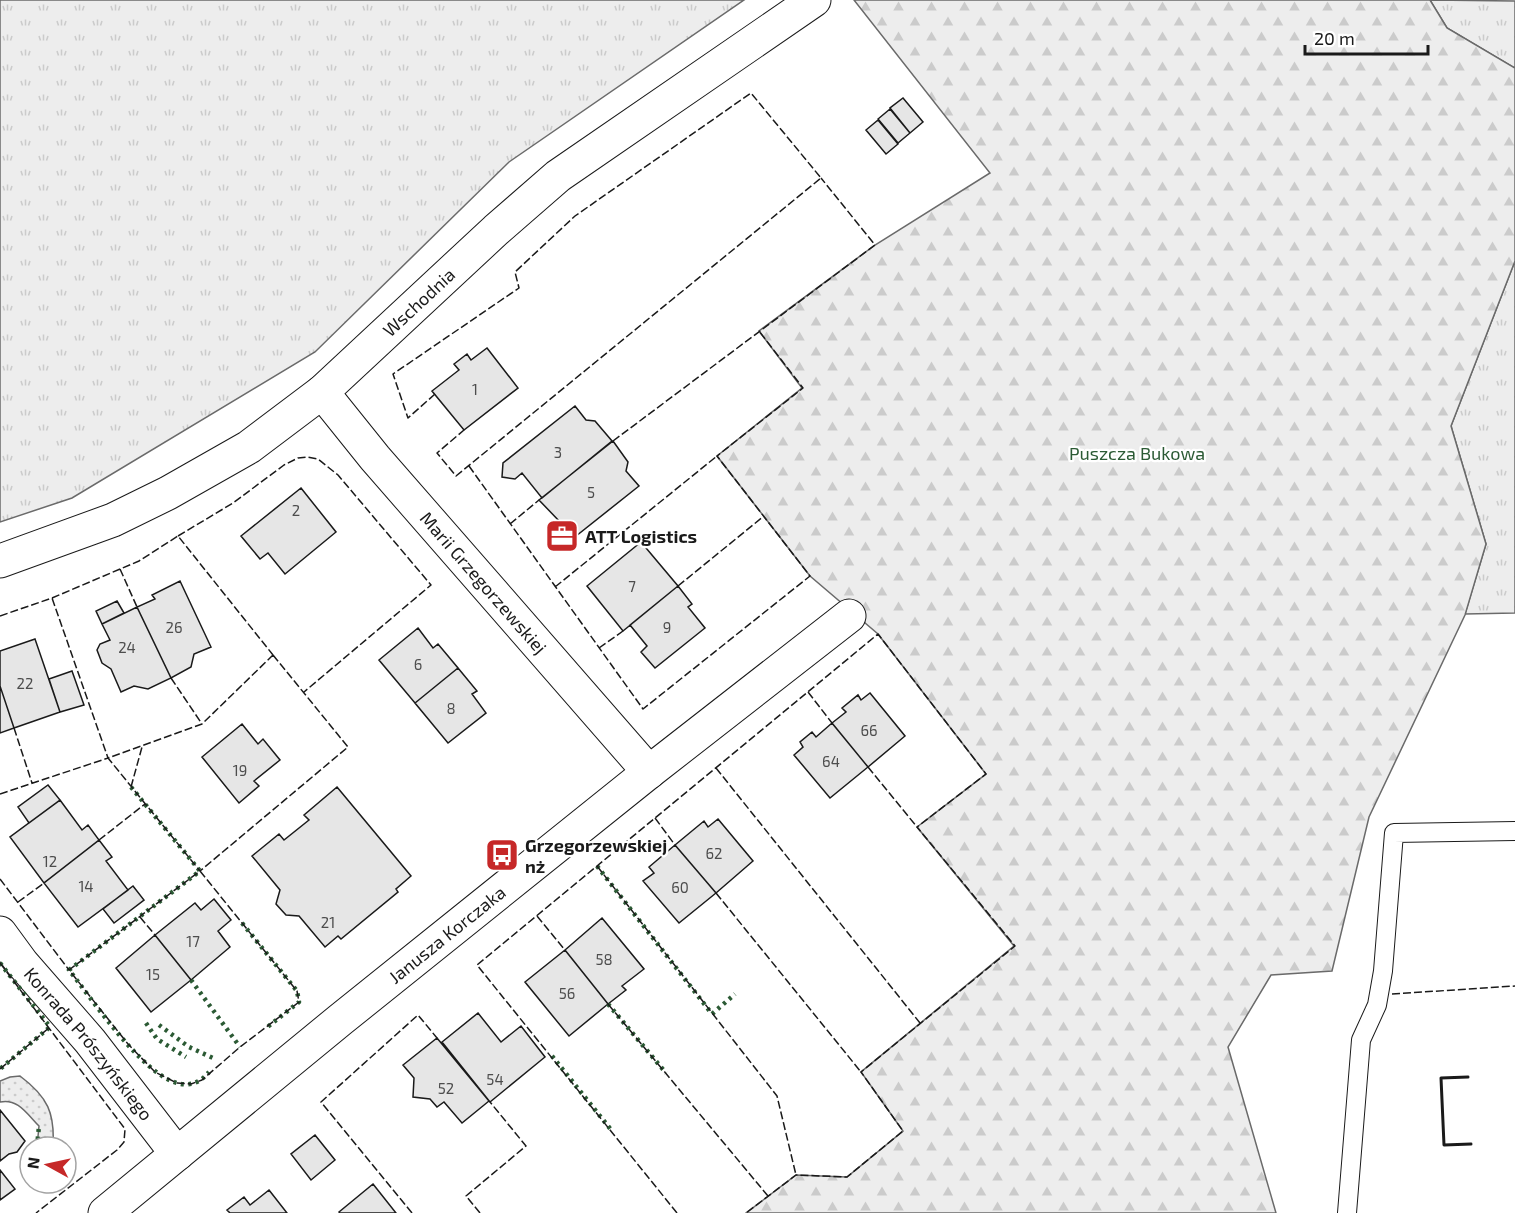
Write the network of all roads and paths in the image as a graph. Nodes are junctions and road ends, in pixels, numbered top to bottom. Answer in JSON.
{"nodes":[{"id":1,"x":814,"y":0,"type":"edge"},
{"id":2,"x":322,"y":392,"type":"junction"},
{"id":3,"x":0,"y":561,"type":"edge"},
{"id":4,"x":849,"y":616,"type":"dead end"},
{"id":5,"x":649,"y":772,"type":"junction"},
{"id":6,"x":1515,"y":831,"type":"edge"},
{"id":7,"x":0,"y":933,"type":"edge"},
{"id":8,"x":177,"y":1154,"type":"junction"},
{"id":9,"x":105,"y":1213,"type":"edge"},
{"id":10,"x":1347,"y":1213,"type":"edge"}],
"edges":[{"from":1,"to":2,"type":"street","name":"Wschodnia"},
{"from":2,"to":3,"type":"street","name":"Wschodnia"},
{"from":2,"to":5,"type":"street","name":"Marii Grzegorzewskiej"},
{"from":4,"to":5,"type":"street","name":"Janusza Korczaka"},
{"from":5,"to":8,"type":"street","name":"Janusza Korczaka"},
{"from":6,"to":10,"type":"lane"},
{"from":7,"to":8,"type":"street","name":"Konrada Prószyńskiego"},
{"from":8,"to":9,"type":"street","name":"Janusza Korczaka"}]}
